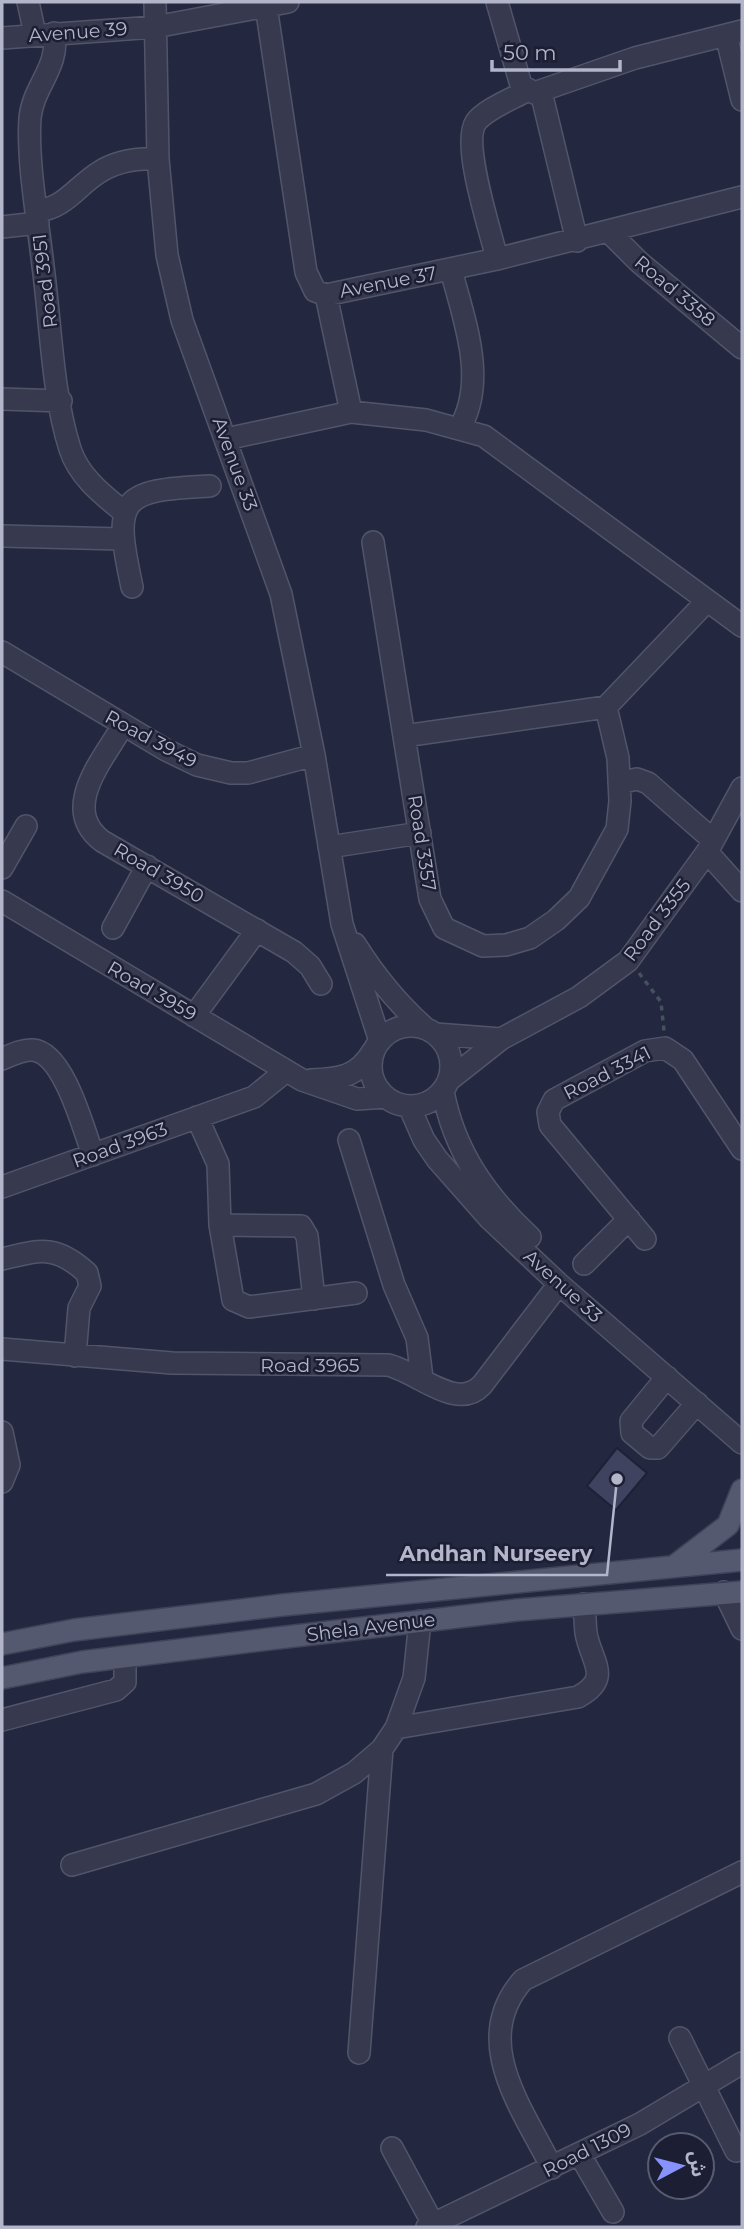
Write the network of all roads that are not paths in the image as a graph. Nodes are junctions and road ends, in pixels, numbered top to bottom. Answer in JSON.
{"nodes":[{"id":1,"x":28,"y":2,"type":"edge"},
{"id":2,"x":155,"y":2,"type":"edge"},
{"id":3,"x":288,"y":2,"type":"edge"},
{"id":4,"x":497,"y":2,"type":"edge"},
{"id":5,"x":266,"y":6,"type":"junction"},
{"id":6,"x":155,"y":27,"type":"junction"},
{"id":7,"x":734,"y":33,"type":"edge"},
{"id":8,"x":44,"y":34,"type":"junction"},
{"id":9,"x":2,"y":38,"type":"edge"},
{"id":10,"x":533,"y":91,"type":"junction"},
{"id":11,"x":742,"y":100,"type":"edge"},
{"id":12,"x":158,"y":159,"type":"junction"},
{"id":13,"x":742,"y":197,"type":"edge"},
{"id":14,"x":38,"y":217,"type":"junction"},
{"id":15,"x":2,"y":227,"type":"edge"},
{"id":16,"x":610,"y":233,"type":"junction"},
{"id":17,"x":577,"y":241,"type":"junction"},
{"id":18,"x":497,"y":260,"type":"junction"},
{"id":19,"x":451,"y":270,"type":"junction"},
{"id":20,"x":326,"y":295,"type":"junction"},
{"id":21,"x":742,"y":348,"type":"edge"},
{"id":22,"x":2,"y":399,"type":"edge"},
{"id":23,"x":61,"y":401,"type":"junction"},
{"id":24,"x":351,"y":412,"type":"junction"},
{"id":25,"x":459,"y":429,"type":"junction"},
{"id":26,"x":226,"y":439,"type":"junction"},
{"id":27,"x":210,"y":486,"type":"dead end"},
{"id":28,"x":125,"y":513,"type":"junction"},
{"id":29,"x":2,"y":536,"type":"edge"},
{"id":30,"x":121,"y":539,"type":"junction"},
{"id":31,"x":373,"y":542,"type":"dead end"},
{"id":32,"x":132,"y":587,"type":"dead end"},
{"id":33,"x":706,"y":602,"type":"junction"},
{"id":34,"x":742,"y":626,"type":"edge"},
{"id":35,"x":2,"y":652,"type":"edge"},
{"id":36,"x":606,"y":707,"type":"junction"},
{"id":37,"x":123,"y":725,"type":"junction"},
{"id":38,"x":404,"y":736,"type":"junction"},
{"id":39,"x":314,"y":755,"type":"junction"},
{"id":40,"x":619,"y":783,"type":"junction"},
{"id":41,"x":742,"y":788,"type":"edge"},
{"id":42,"x":26,"y":826,"type":"dead end"},
{"id":43,"x":420,"y":833,"type":"junction"},
{"id":44,"x":710,"y":846,"type":"junction"},
{"id":45,"x":330,"y":847,"type":"junction"},
{"id":46,"x":147,"y":866,"type":"junction"},
{"id":47,"x":2,"y":868,"type":"edge"},
{"id":48,"x":742,"y":891,"type":"edge"},
{"id":49,"x":2,"y":901,"type":"edge"},
{"id":50,"x":342,"y":925,"type":"junction"},
{"id":51,"x":113,"y":928,"type":"dead end"},
{"id":52,"x":257,"y":930,"type":"junction"},
{"id":53,"x":321,"y":985,"type":"dead end"},
{"id":54,"x":194,"y":1016,"type":"junction"},
{"id":55,"x":431,"y":1031,"type":"junction"},
{"id":56,"x":501,"y":1039,"type":"junction"},
{"id":57,"x":376,"y":1046,"type":"junction"},
{"id":58,"x":2,"y":1059,"type":"edge"},
{"id":59,"x":265,"y":1059,"type":"junction"},
{"id":60,"x":294,"y":1076,"type":"junction"},
{"id":61,"x":446,"y":1086,"type":"junction"},
{"id":62,"x":386,"y":1097,"type":"junction"},
{"id":63,"x":238,"y":1102,"type":"junction"},
{"id":64,"x":409,"y":1106,"type":"junction"},
{"id":65,"x":197,"y":1117,"type":"junction"},
{"id":66,"x":349,"y":1140,"type":"dead end"},
{"id":67,"x":742,"y":1149,"type":"edge"},
{"id":68,"x":93,"y":1154,"type":"junction"},
{"id":69,"x":2,"y":1187,"type":"edge"},
{"id":70,"x":629,"y":1219,"type":"junction"},
{"id":71,"x":220,"y":1225,"type":"junction"},
{"id":72,"x":645,"y":1239,"type":"dead end"},
{"id":73,"x":2,"y":1259,"type":"edge"},
{"id":74,"x":584,"y":1264,"type":"dead end"},
{"id":75,"x":559,"y":1284,"type":"junction"},
{"id":76,"x":356,"y":1293,"type":"dead end"},
{"id":77,"x":314,"y":1299,"type":"junction"},
{"id":78,"x":2,"y":1349,"type":"edge"},
{"id":79,"x":75,"y":1356,"type":"junction"},
{"id":80,"x":667,"y":1377,"type":"junction"},
{"id":81,"x":422,"y":1378,"type":"junction"},
{"id":82,"x":697,"y":1403,"type":"junction"},
{"id":83,"x":742,"y":1422,"type":"edge"},
{"id":84,"x":2,"y":1432,"type":"edge"},
{"id":85,"x":742,"y":1443,"type":"edge"},
{"id":86,"x":2,"y":1482,"type":"edge"},
{"id":87,"x":742,"y":1490,"type":"edge"},
{"id":88,"x":742,"y":1560,"type":"edge"},
{"id":89,"x":677,"y":1564,"type":"junction"},
{"id":90,"x":733,"y":1592,"type":"edge"},
{"id":91,"x":584,"y":1604,"type":"junction"},
{"id":92,"x":420,"y":1621,"type":"junction"},
{"id":93,"x":742,"y":1629,"type":"edge"},
{"id":94,"x":2,"y":1644,"type":"edge"},
{"id":95,"x":125,"y":1657,"type":"junction"},
{"id":96,"x":2,"y":1678,"type":"edge"},
{"id":97,"x":2,"y":1720,"type":"edge"},
{"id":98,"x":396,"y":1728,"type":"junction"},
{"id":99,"x":382,"y":1749,"type":"junction"},
{"id":100,"x":72,"y":1865,"type":"dead end"},
{"id":101,"x":742,"y":1872,"type":"edge"},
{"id":102,"x":680,"y":2038,"type":"dead end"},
{"id":103,"x":359,"y":2053,"type":"dead end"},
{"id":104,"x":742,"y":2063,"type":"edge"},
{"id":105,"x":703,"y":2087,"type":"junction"},
{"id":106,"x":392,"y":2148,"type":"dead end"},
{"id":107,"x":736,"y":2151,"type":"dead end"},
{"id":108,"x":580,"y":2155,"type":"junction"},
{"id":109,"x":552,"y":2168,"type":"junction"},
{"id":110,"x":613,"y":2212,"type":"dead end"},
{"id":111,"x":430,"y":2226,"type":"edge"}],
"edges":[{"from":1,"to":8,"type":"street","name":"Road 3951"},
{"from":2,"to":6,"type":"street","name":"Avenue 33"},
{"from":3,"to":5,"type":"street","name":"Avenue 39"},
{"from":4,"to":10,"type":"street"},
{"from":5,"to":6,"type":"street","name":"Avenue 39"},
{"from":5,"to":20,"type":"street","name":"Avenue 37"},
{"from":6,"to":8,"type":"street","name":"Avenue 39"},
{"from":6,"to":12,"type":"street","name":"Avenue 33"},
{"from":7,"to":10,"type":"street"},
{"from":7,"to":11,"type":"street"},
{"from":8,"to":9,"type":"street","name":"Avenue 39"},
{"from":8,"to":14,"type":"street","name":"Road 3951"},
{"from":10,"to":17,"type":"street"},
{"from":10,"to":18,"type":"street"},
{"from":12,"to":14,"type":"street"},
{"from":12,"to":26,"type":"street","name":"Avenue 33"},
{"from":13,"to":16,"type":"street","name":"Avenue 37"},
{"from":14,"to":15,"type":"street"},
{"from":14,"to":23,"type":"street","name":"Road 3951"},
{"from":16,"to":17,"type":"street","name":"Avenue 37"},
{"from":16,"to":21,"type":"street","name":"Road 3358"},
{"from":17,"to":18,"type":"street","name":"Avenue 37"},
{"from":18,"to":19,"type":"street","name":"Avenue 37"},
{"from":19,"to":20,"type":"street","name":"Avenue 37"},
{"from":19,"to":25,"type":"street"},
{"from":20,"to":24,"type":"street"},
{"from":22,"to":23,"type":"street"},
{"from":23,"to":28,"type":"street","name":"Road 3951"},
{"from":24,"to":25,"type":"street"},
{"from":24,"to":26,"type":"street"},
{"from":25,"to":33,"type":"street"},
{"from":26,"to":39,"type":"street","name":"Avenue 33"},
{"from":27,"to":28,"type":"street"},
{"from":28,"to":30,"type":"street"},
{"from":29,"to":30,"type":"street"},
{"from":30,"to":32,"type":"street"},
{"from":31,"to":38,"type":"street","name":"Road 3357"},
{"from":33,"to":34,"type":"street"},
{"from":33,"to":36,"type":"street"},
{"from":35,"to":37,"type":"street","name":"Road 3949"},
{"from":36,"to":38,"type":"street"},
{"from":36,"to":40,"type":"street","name":"Road 3357"},
{"from":37,"to":39,"type":"street","name":"Road 3949"},
{"from":37,"to":46,"type":"street","name":"Road 3950"},
{"from":38,"to":43,"type":"street","name":"Road 3357"},
{"from":39,"to":45,"type":"street","name":"Avenue 33"},
{"from":40,"to":43,"type":"street","name":"Road 3357"},
{"from":40,"to":44,"type":"street"},
{"from":41,"to":44,"type":"street","name":"Road 3355"},
{"from":42,"to":47,"type":"street"},
{"from":43,"to":45,"type":"street"},
{"from":44,"to":48,"type":"street"},
{"from":44,"to":56,"type":"street","name":"Road 3355"},
{"from":45,"to":50,"type":"street","name":"Avenue 33"},
{"from":46,"to":51,"type":"street"},
{"from":46,"to":52,"type":"street","name":"Road 3950"},
{"from":49,"to":54,"type":"street","name":"Road 3959"},
{"from":50,"to":55,"type":"street","name":"Avenue 33"},
{"from":50,"to":57,"type":"street","name":"Avenue 33"},
{"from":52,"to":53,"type":"street","name":"Road 3950"},
{"from":52,"to":54,"type":"street"},
{"from":54,"to":59,"type":"street","name":"Road 3959"},
{"from":55,"to":56,"type":"street"},
{"from":55,"to":57,"type":"street"},
{"from":55,"to":61,"type":"street"},
{"from":56,"to":61,"type":"street","name":"Road 3355"},
{"from":57,"to":60,"type":"street"},
{"from":57,"to":62,"type":"street"},
{"from":58,"to":68,"type":"street"},
{"from":59,"to":60,"type":"street","name":"Road 3959"},
{"from":59,"to":63,"type":"street"},
{"from":60,"to":62,"type":"street","name":"Road 3959"},
{"from":60,"to":63,"type":"street","name":"Road 3963"},
{"from":61,"to":64,"type":"street"},
{"from":61,"to":83,"type":"street","name":"Avenue 33"},
{"from":62,"to":64,"type":"street"},
{"from":63,"to":65,"type":"street","name":"Road 3963"},
{"from":64,"to":75,"type":"street","name":"Avenue 33"},
{"from":65,"to":68,"type":"street","name":"Road 3963"},
{"from":65,"to":71,"type":"street"},
{"from":66,"to":81,"type":"street"},
{"from":67,"to":70,"type":"street","name":"Road 3341"},
{"from":68,"to":69,"type":"street","name":"Road 3963"},
{"from":70,"to":72,"type":"street","name":"Road 3341"},
{"from":70,"to":74,"type":"street"},
{"from":71,"to":77,"type":"street"},
{"from":71,"to":77,"type":"street"},
{"from":73,"to":79,"type":"street"},
{"from":75,"to":80,"type":"street","name":"Avenue 33"},
{"from":75,"to":81,"type":"street","name":"Road 3965"},
{"from":76,"to":77,"type":"street"},
{"from":78,"to":79,"type":"street","name":"Road 3965"},
{"from":79,"to":81,"type":"street","name":"Road 3965"},
{"from":80,"to":82,"type":"street","name":"Avenue 33"},
{"from":80,"to":82,"type":"street"},
{"from":82,"to":85,"type":"street","name":"Avenue 33"},
{"from":84,"to":86,"type":"street"},
{"from":87,"to":89,"type":"main road"},
{"from":88,"to":89,"type":"main road","name":"Shela Avenue"},
{"from":89,"to":94,"type":"main road","name":"Shela Avenue"},
{"from":90,"to":91,"type":"main road","name":"Shela Avenue"},
{"from":90,"to":93,"type":"street"},
{"from":91,"to":92,"type":"main road","name":"Shela Avenue"},
{"from":91,"to":98,"type":"street"},
{"from":92,"to":95,"type":"main road","name":"Shela Avenue"},
{"from":92,"to":98,"type":"street"},
{"from":95,"to":96,"type":"main road","name":"Shela Avenue"},
{"from":95,"to":97,"type":"street"},
{"from":98,"to":99,"type":"street"},
{"from":99,"to":100,"type":"street"},
{"from":99,"to":103,"type":"street"},
{"from":101,"to":109,"type":"street"},
{"from":102,"to":105,"type":"street"},
{"from":104,"to":105,"type":"street","name":"Road 1309"},
{"from":105,"to":107,"type":"street"},
{"from":105,"to":108,"type":"street","name":"Road 1309"},
{"from":106,"to":111,"type":"street"},
{"from":108,"to":109,"type":"street","name":"Road 1309"},
{"from":108,"to":110,"type":"street"},
{"from":109,"to":111,"type":"street","name":"Road 1309"}]}
